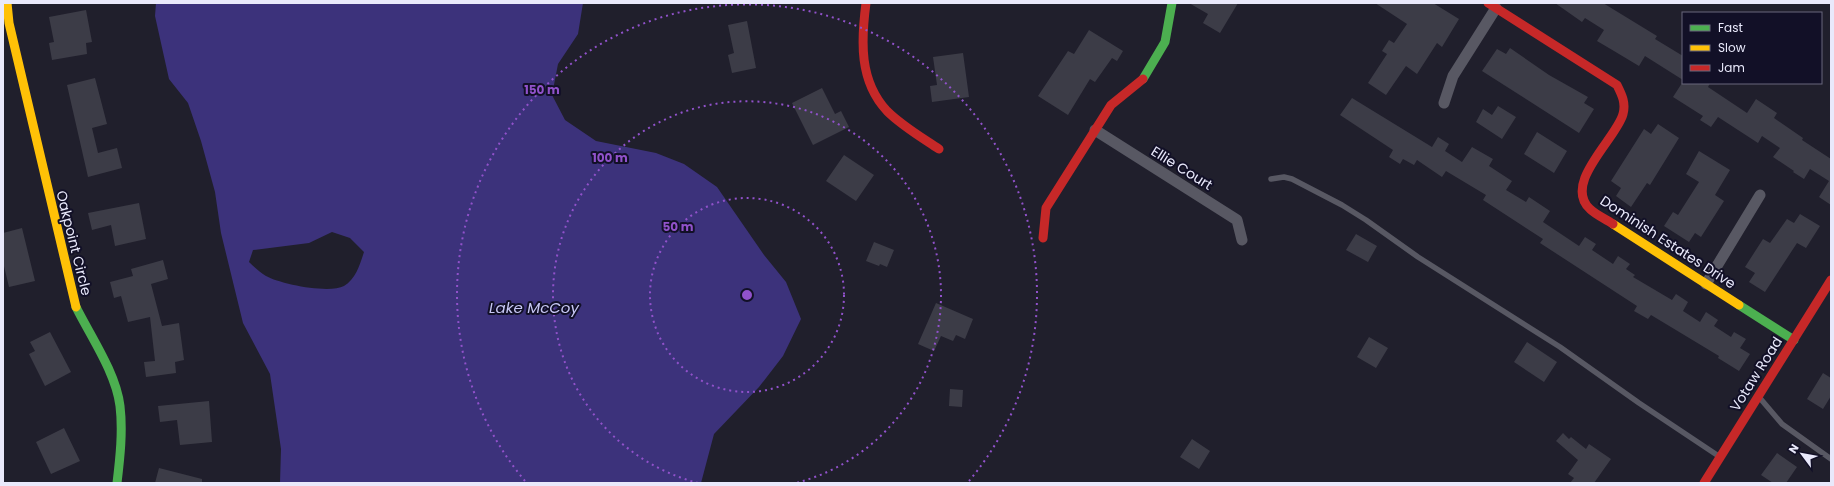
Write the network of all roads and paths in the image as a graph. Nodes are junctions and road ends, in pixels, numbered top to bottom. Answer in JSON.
{"nodes":[{"id":1,"x":7,"y":3,"type":"edge"},
{"id":2,"x":866,"y":3,"type":"edge"},
{"id":3,"x":1172,"y":3,"type":"edge"},
{"id":4,"x":1492,"y":6,"type":"edge"},
{"id":5,"x":1444,"y":103,"type":"dead end"},
{"id":6,"x":1095,"y":130,"type":"junction"},
{"id":7,"x":939,"y":149,"type":"dead end"},
{"id":8,"x":1271,"y":179,"type":"dead end"},
{"id":9,"x":1760,"y":195,"type":"dead end"},
{"id":10,"x":1043,"y":238,"type":"dead end"},
{"id":11,"x":1242,"y":240,"type":"dead end"},
{"id":12,"x":1831,"y":280,"type":"edge"},
{"id":13,"x":1706,"y":284,"type":"junction"},
{"id":14,"x":1794,"y":340,"type":"junction"},
{"id":15,"x":1758,"y":396,"type":"junction"},
{"id":16,"x":1720,"y":457,"type":"junction"},
{"id":17,"x":1831,"y":459,"type":"edge"},
{"id":18,"x":117,"y":483,"type":"edge"},
{"id":19,"x":1704,"y":483,"type":"edge"}],
"edges":[{"from":1,"to":18,"type":"street","name":"Oakpoint Circle"},
{"from":2,"to":7,"type":"street"},
{"from":3,"to":6,"type":"street"},
{"from":4,"to":5,"type":"street"},
{"from":4,"to":13,"type":"street","name":"Dominish Estates Drive"},
{"from":6,"to":10,"type":"street"},
{"from":6,"to":11,"type":"street","name":"Ellie Court"},
{"from":8,"to":16,"type":"lane"},
{"from":9,"to":13,"type":"street"},
{"from":12,"to":14,"type":"street","name":"Votaw Road"},
{"from":13,"to":14,"type":"street","name":"Dominish Estates Drive"},
{"from":14,"to":15,"type":"street","name":"Votaw Road"},
{"from":15,"to":16,"type":"street","name":"Votaw Road"},
{"from":15,"to":17,"type":"lane"},
{"from":16,"to":19,"type":"street","name":"Votaw Road"}]}
